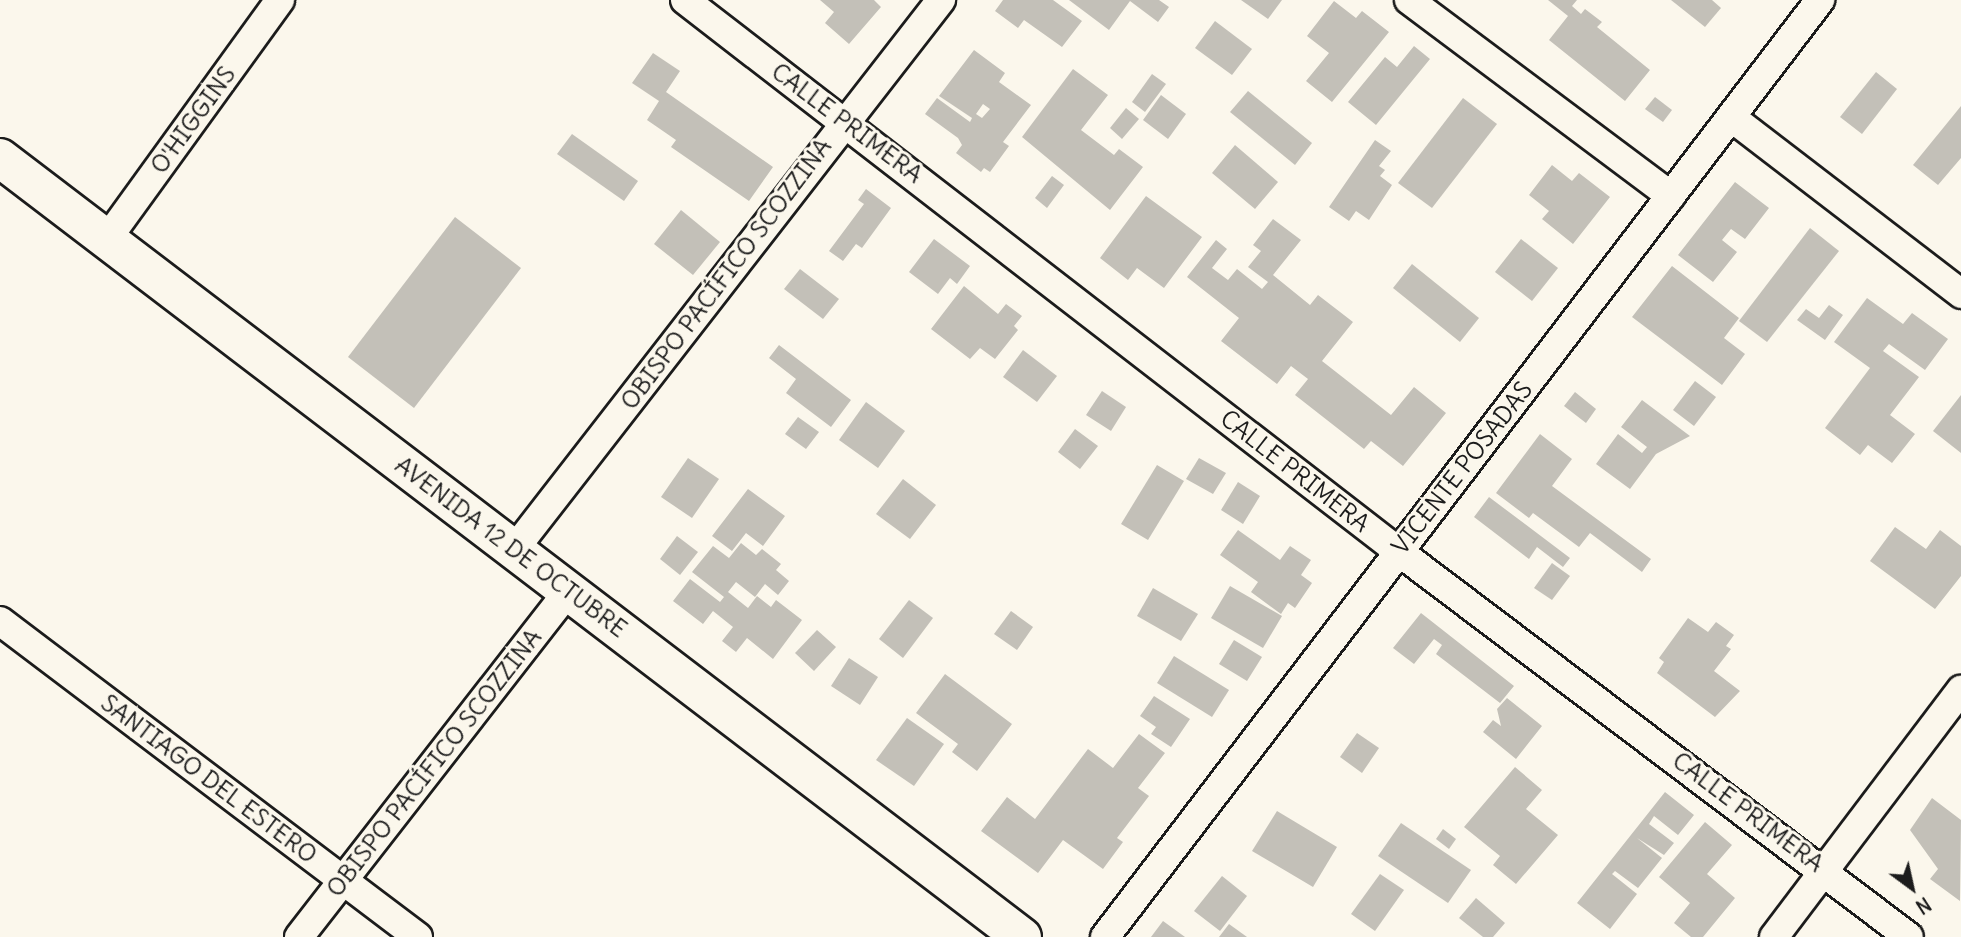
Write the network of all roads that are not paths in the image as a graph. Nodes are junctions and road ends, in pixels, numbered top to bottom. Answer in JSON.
{"nodes":[{"id":1,"x":280,"y":0,"type":"edge"},
{"id":2,"x":684,"y":0,"type":"edge"},
{"id":3,"x":940,"y":0,"type":"edge"},
{"id":4,"x":1409,"y":0,"type":"edge"},
{"id":5,"x":1820,"y":0,"type":"edge"},
{"id":6,"x":1732,"y":118,"type":"junction"},
{"id":7,"x":844,"y":120,"type":"junction"},
{"id":8,"x":0,"y":158,"type":"edge"},
{"id":9,"x":1671,"y":196,"type":"junction"},
{"id":10,"x":107,"y":239,"type":"junction"},
{"id":11,"x":1961,"y":294,"type":"edge"},
{"id":12,"x":513,"y":551,"type":"junction"},
{"id":13,"x":1398,"y":551,"type":"junction"},
{"id":14,"x":569,"y":590,"type":"junction"},
{"id":15,"x":0,"y":621,"type":"edge"},
{"id":16,"x":1961,"y":690,"type":"edge"},
{"id":17,"x":1824,"y":869,"type":"junction"},
{"id":18,"x":342,"y":879,"type":"junction"},
{"id":19,"x":299,"y":937,"type":"edge"},
{"id":20,"x":418,"y":937,"type":"edge"},
{"id":21,"x":1023,"y":937,"type":"edge"},
{"id":22,"x":1105,"y":937,"type":"edge"},
{"id":23,"x":1774,"y":937,"type":"edge"},
{"id":24,"x":1909,"y":937,"type":"edge"}],
"edges":[{"from":1,"to":10,"type":"street","name":"O'HIGGINS"},
{"from":2,"to":7,"type":"street","name":"CALLE PRIMERA"},
{"from":3,"to":7,"type":"street","name":"OBISPO PACÍFICO SCOZZINA"},
{"from":4,"to":9,"type":"street"},
{"from":5,"to":6,"type":"street","name":"VICENTE POSADAS"},
{"from":6,"to":9,"type":"street","name":"VICENTE POSADAS"},
{"from":6,"to":11,"type":"street"},
{"from":7,"to":12,"type":"street","name":"OBISPO PACÍFICO SCOZZINA"},
{"from":7,"to":13,"type":"street","name":"CALLE PRIMERA"},
{"from":8,"to":10,"type":"main road","name":"AVENIDA 12 DE OCTUBRE"},
{"from":9,"to":13,"type":"street","name":"VICENTE POSADAS"},
{"from":10,"to":12,"type":"main road","name":"AVENIDA 12 DE OCTUBRE"},
{"from":12,"to":14,"type":"main road","name":"AVENIDA 12 DE OCTUBRE"},
{"from":13,"to":17,"type":"street","name":"CALLE PRIMERA"},
{"from":13,"to":22,"type":"street","name":"VICENTE POSADAS"},
{"from":14,"to":18,"type":"street","name":"OBISPO PACÍFICO SCOZZINA"},
{"from":14,"to":21,"type":"main road","name":"AVENIDA 12 DE OCTUBRE"},
{"from":15,"to":18,"type":"street","name":"SANTIAGO DEL ESTERO"},
{"from":16,"to":17,"type":"street"},
{"from":17,"to":23,"type":"street"},
{"from":17,"to":24,"type":"street","name":"CALLE PRIMERA"},
{"from":18,"to":19,"type":"street","name":"OBISPO PACÍFICO SCOZZINA"},
{"from":18,"to":20,"type":"street","name":"SANTIAGO DEL ESTERO"}]}
